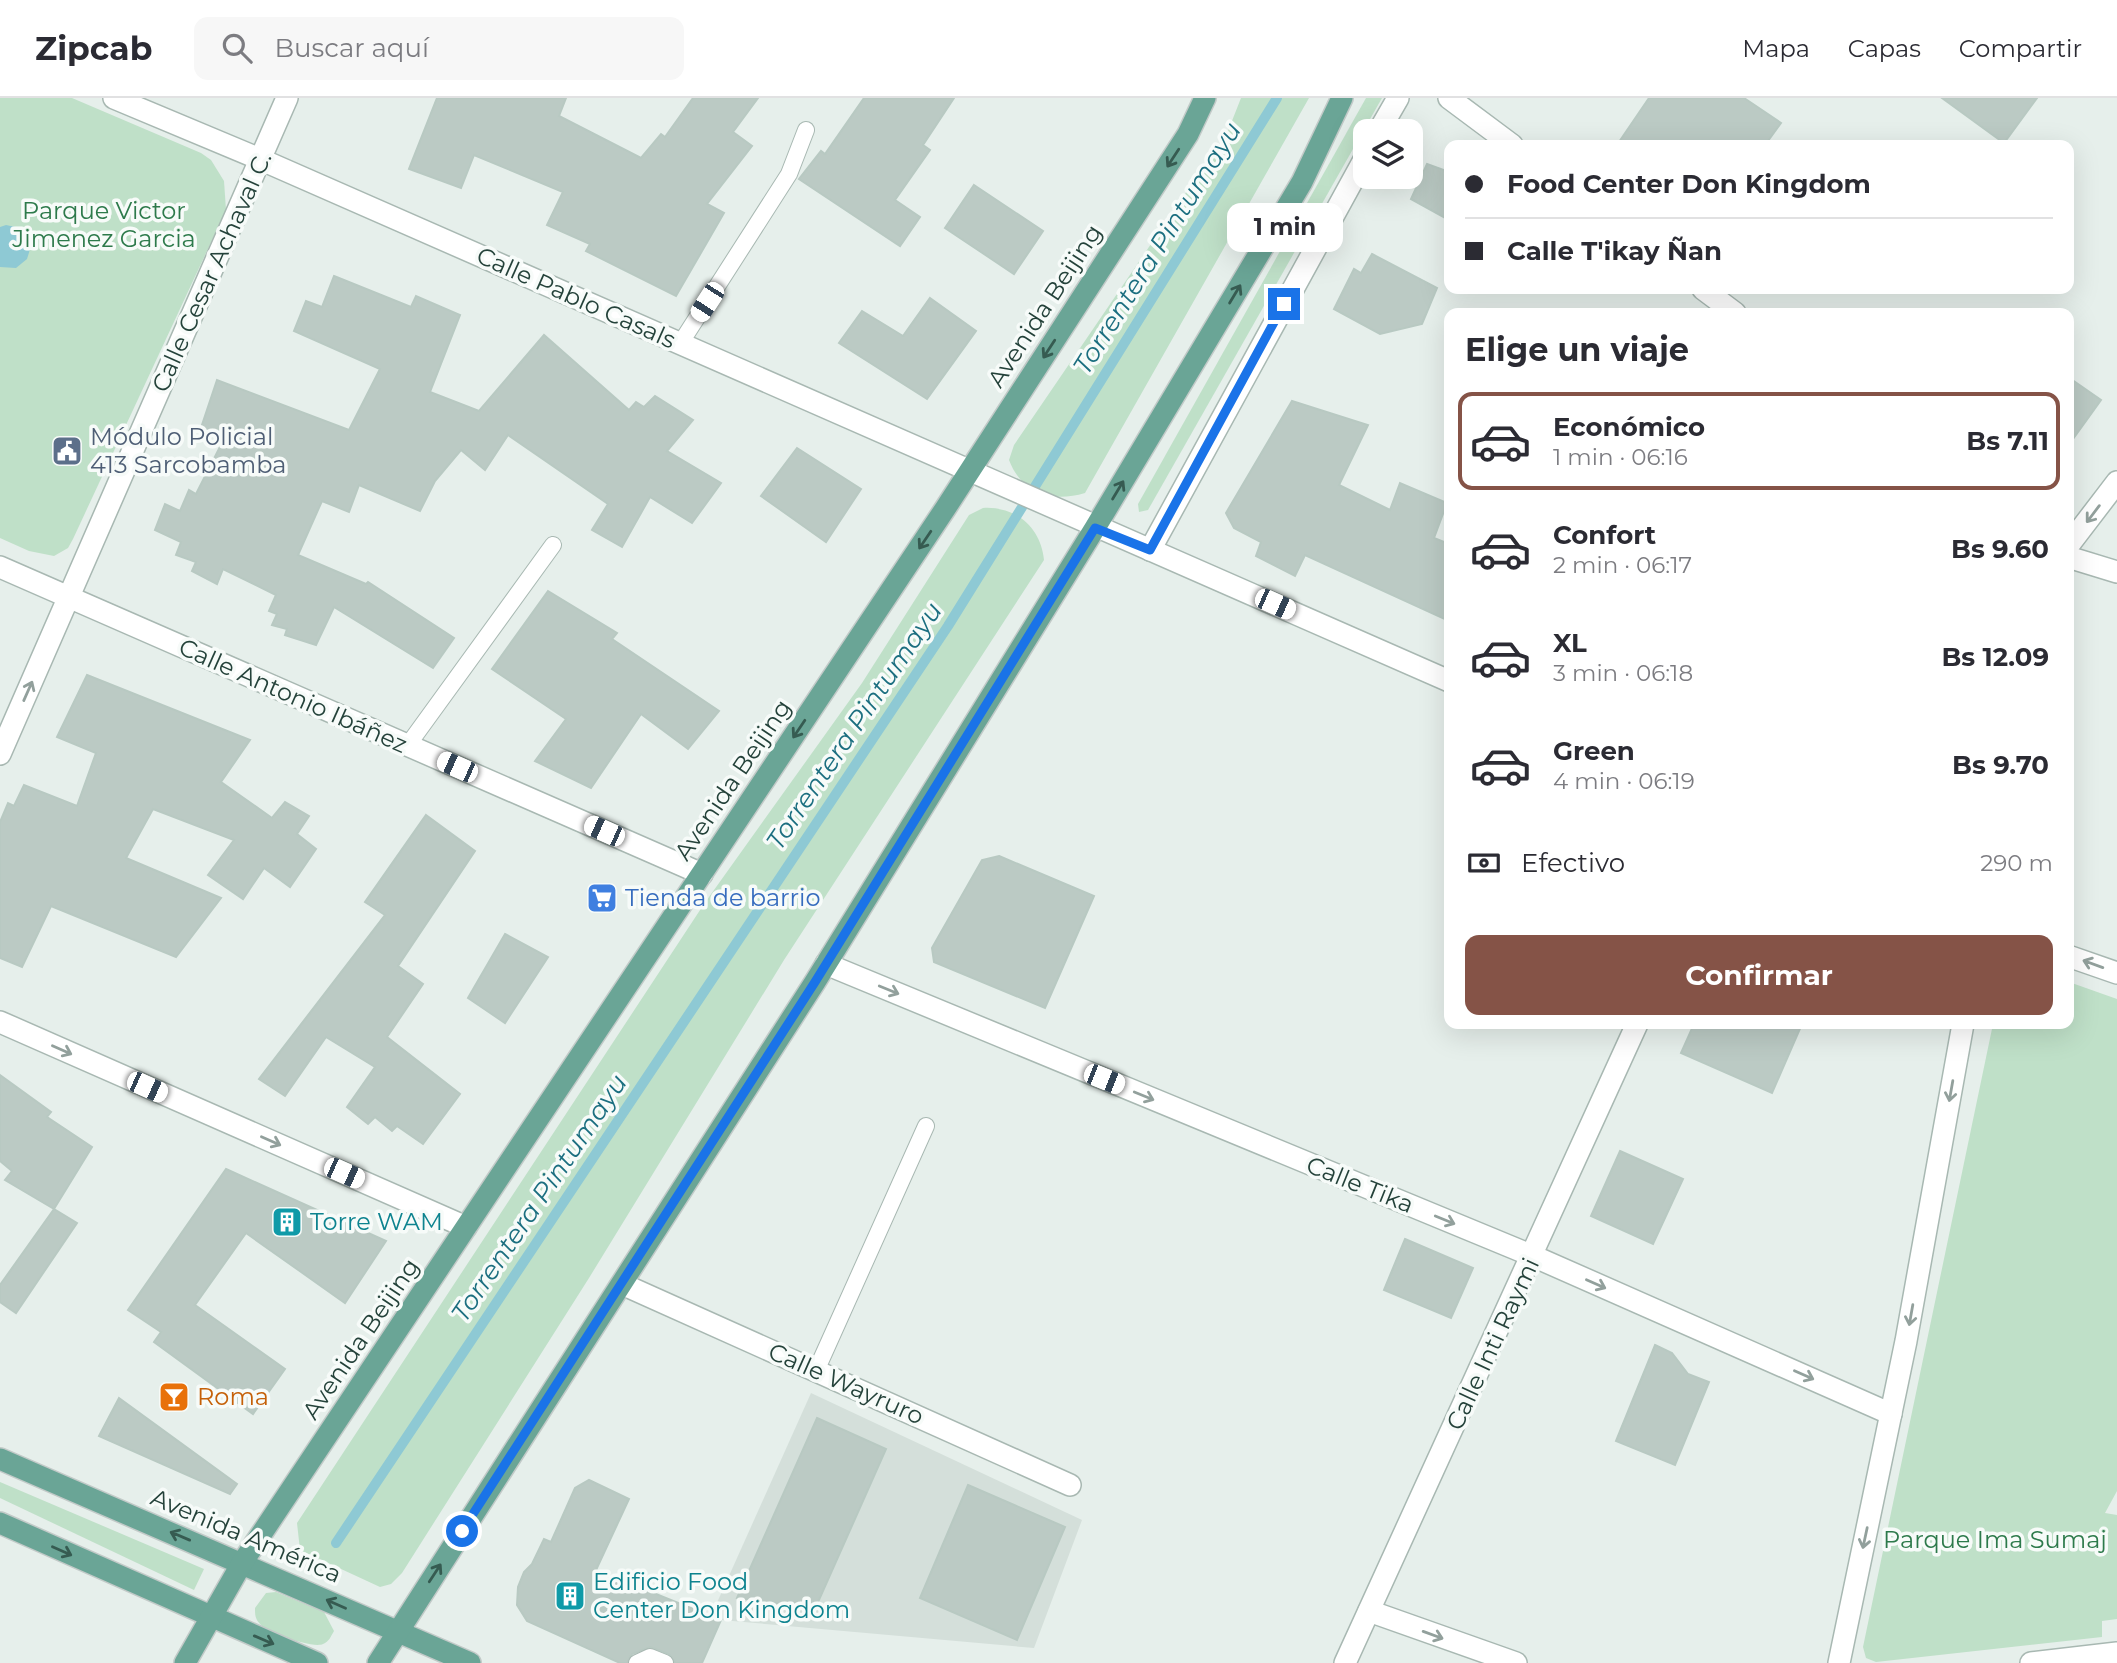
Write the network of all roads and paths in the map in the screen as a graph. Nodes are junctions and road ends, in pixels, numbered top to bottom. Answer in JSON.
{"nodes":[{"id":1,"x":114,"y":98,"type":"edge"},
{"id":2,"x":287,"y":98,"type":"edge"},
{"id":3,"x":1205,"y":98,"type":"edge"},
{"id":4,"x":1342,"y":98,"type":"edge"},
{"id":5,"x":1398,"y":98,"type":"edge"},
{"id":6,"x":1449,"y":98,"type":"edge"},
{"id":7,"x":1386,"y":119,"type":"edge"},
{"id":8,"x":806,"y":130,"type":"dead end"},
{"id":9,"x":1505,"y":140,"type":"edge"},
{"id":10,"x":262,"y":160,"type":"junction"},
{"id":11,"x":1353,"y":180,"type":"edge"},
{"id":12,"x":1710,"y":294,"type":"edge"},
{"id":13,"x":1728,"y":308,"type":"edge"},
{"id":14,"x":680,"y":344,"type":"junction"},
{"id":15,"x":969,"y":472,"type":"junction"},
{"id":16,"x":2117,"y":482,"type":"edge"},
{"id":17,"x":1095,"y":528,"type":"junction"},
{"id":18,"x":2074,"y":537,"type":"edge"},
{"id":19,"x":553,"y":545,"type":"dead end"},
{"id":20,"x":1150,"y":550,"type":"junction"},
{"id":21,"x":2074,"y":559,"type":"edge"},
{"id":22,"x":0,"y":567,"type":"edge"},
{"id":23,"x":2117,"y":572,"type":"edge"},
{"id":24,"x":69,"y":598,"type":"junction"},
{"id":25,"x":1444,"y":679,"type":"edge"},
{"id":26,"x":408,"y":746,"type":"junction"},
{"id":27,"x":0,"y":754,"type":"edge"},
{"id":28,"x":702,"y":874,"type":"junction"},
{"id":29,"x":2074,"y":958,"type":"edge"},
{"id":30,"x":826,"y":964,"type":"junction"},
{"id":31,"x":2117,"y":973,"type":"edge"},
{"id":32,"x":0,"y":1022,"type":"edge"},
{"id":33,"x":1635,"y":1029,"type":"edge"},
{"id":34,"x":1963,"y":1029,"type":"edge"},
{"id":35,"x":926,"y":1126,"type":"dead end"},
{"id":36,"x":466,"y":1227,"type":"junction"},
{"id":37,"x":1533,"y":1256,"type":"junction"},
{"id":38,"x":622,"y":1284,"type":"junction"},
{"id":39,"x":816,"y":1371,"type":"junction"},
{"id":40,"x":1891,"y":1414,"type":"junction"},
{"id":41,"x":0,"y":1459,"type":"edge"},
{"id":42,"x":1070,"y":1485,"type":"dead end"},
{"id":43,"x":0,"y":1523,"type":"edge"},
{"id":44,"x":242,"y":1563,"type":"junction"},
{"id":45,"x":1369,"y":1611,"type":"junction"},
{"id":46,"x":211,"y":1617,"type":"junction"},
{"id":47,"x":398,"y":1631,"type":"junction"},
{"id":48,"x":2117,"y":1653,"type":"edge"},
{"id":49,"x":2065,"y":1661,"type":"edge"},
{"id":50,"x":184,"y":1663,"type":"edge"},
{"id":51,"x":317,"y":1663,"type":"edge"},
{"id":52,"x":378,"y":1663,"type":"edge"},
{"id":53,"x":470,"y":1663,"type":"edge"},
{"id":54,"x":637,"y":1663,"type":"edge"},
{"id":55,"x":665,"y":1663,"type":"edge"},
{"id":56,"x":1345,"y":1663,"type":"edge"},
{"id":57,"x":1516,"y":1663,"type":"edge"},
{"id":58,"x":1839,"y":1663,"type":"edge"},
{"id":59,"x":2031,"y":1663,"type":"edge"}],
"edges":[{"from":1,"to":10,"type":"street","name":"Calle Pablo Casals"},
{"from":2,"to":10,"type":"street","name":"Calle Cesar Achaval C."},
{"from":3,"to":15,"type":"main road","name":"Avenida Beijing","one_way":true},
{"from":17,"to":4,"type":"main road","one_way":true},
{"from":5,"to":7,"type":"street"},
{"from":6,"to":9,"type":"street"},
{"from":8,"to":14,"type":"lane"},
{"from":10,"to":14,"type":"street","name":"Calle Pablo Casals"},
{"from":10,"to":24,"type":"street","name":"Calle Cesar Achaval C."},
{"from":11,"to":20,"type":"street"},
{"from":12,"to":13,"type":"street"},
{"from":14,"to":15,"type":"street","name":"Calle Pablo Casals"},
{"from":15,"to":17,"type":"street","name":"Calle Pablo Casals"},
{"from":15,"to":28,"type":"main road","name":"Avenida Beijing","one_way":true},
{"from":16,"to":18,"type":"street","one_way":true},
{"from":17,"to":20,"type":"street","name":"Calle Pablo Casals"},
{"from":17,"to":30,"type":"main road"},
{"from":19,"to":26,"type":"lane"},
{"from":20,"to":25,"type":"street","name":"Calle Pablo Casals"},
{"from":21,"to":23,"type":"street"},
{"from":22,"to":24,"type":"street","name":"Calle Antonio Ibáñez"},
{"from":24,"to":26,"type":"street","name":"Calle Antonio Ibáñez"},
{"from":27,"to":24,"type":"street","name":"Calle Cesar Achaval C.","one_way":true},
{"from":26,"to":28,"type":"street","name":"Calle Antonio Ibáñez"},
{"from":28,"to":36,"type":"main road","name":"Avenida Beijing"},
{"from":31,"to":29,"type":"street","one_way":true},
{"from":30,"to":37,"type":"street","name":"Calle Tika","one_way":true},
{"from":30,"to":38,"type":"main road"},
{"from":32,"to":36,"type":"street","one_way":true},
{"from":33,"to":37,"type":"street","name":"Calle Inti Raymi"},
{"from":34,"to":40,"type":"street","one_way":true},
{"from":35,"to":39,"type":"lane"},
{"from":36,"to":44,"type":"main road","name":"Avenida Beijing"},
{"from":37,"to":40,"type":"street","name":"Calle Tika","one_way":true},
{"from":37,"to":45,"type":"street","name":"Calle Inti Raymi"},
{"from":38,"to":39,"type":"street","name":"Calle Wayruro"},
{"from":47,"to":38,"type":"main road","one_way":true},
{"from":39,"to":42,"type":"street","name":"Calle Wayruro"},
{"from":40,"to":58,"type":"street","one_way":true},
{"from":44,"to":41,"type":"main road","name":"Avenida América","one_way":true},
{"from":43,"to":46,"type":"main road","one_way":true},
{"from":44,"to":46,"type":"main road","name":"Avenida Beijing"},
{"from":47,"to":44,"type":"main road","name":"Avenida América","one_way":true},
{"from":45,"to":56,"type":"street","name":"Calle Inti Raymi"},
{"from":45,"to":57,"type":"street","one_way":true},
{"from":46,"to":50,"type":"main road","name":"Avenida Beijing"},
{"from":46,"to":51,"type":"main road","one_way":true},
{"from":47,"to":52,"type":"main road"},
{"from":47,"to":53,"type":"main road","name":"Avenida América"},
{"from":48,"to":49,"type":"street"},
{"from":49,"to":59,"type":"street"},
{"from":54,"to":55,"type":"lane"}]}
